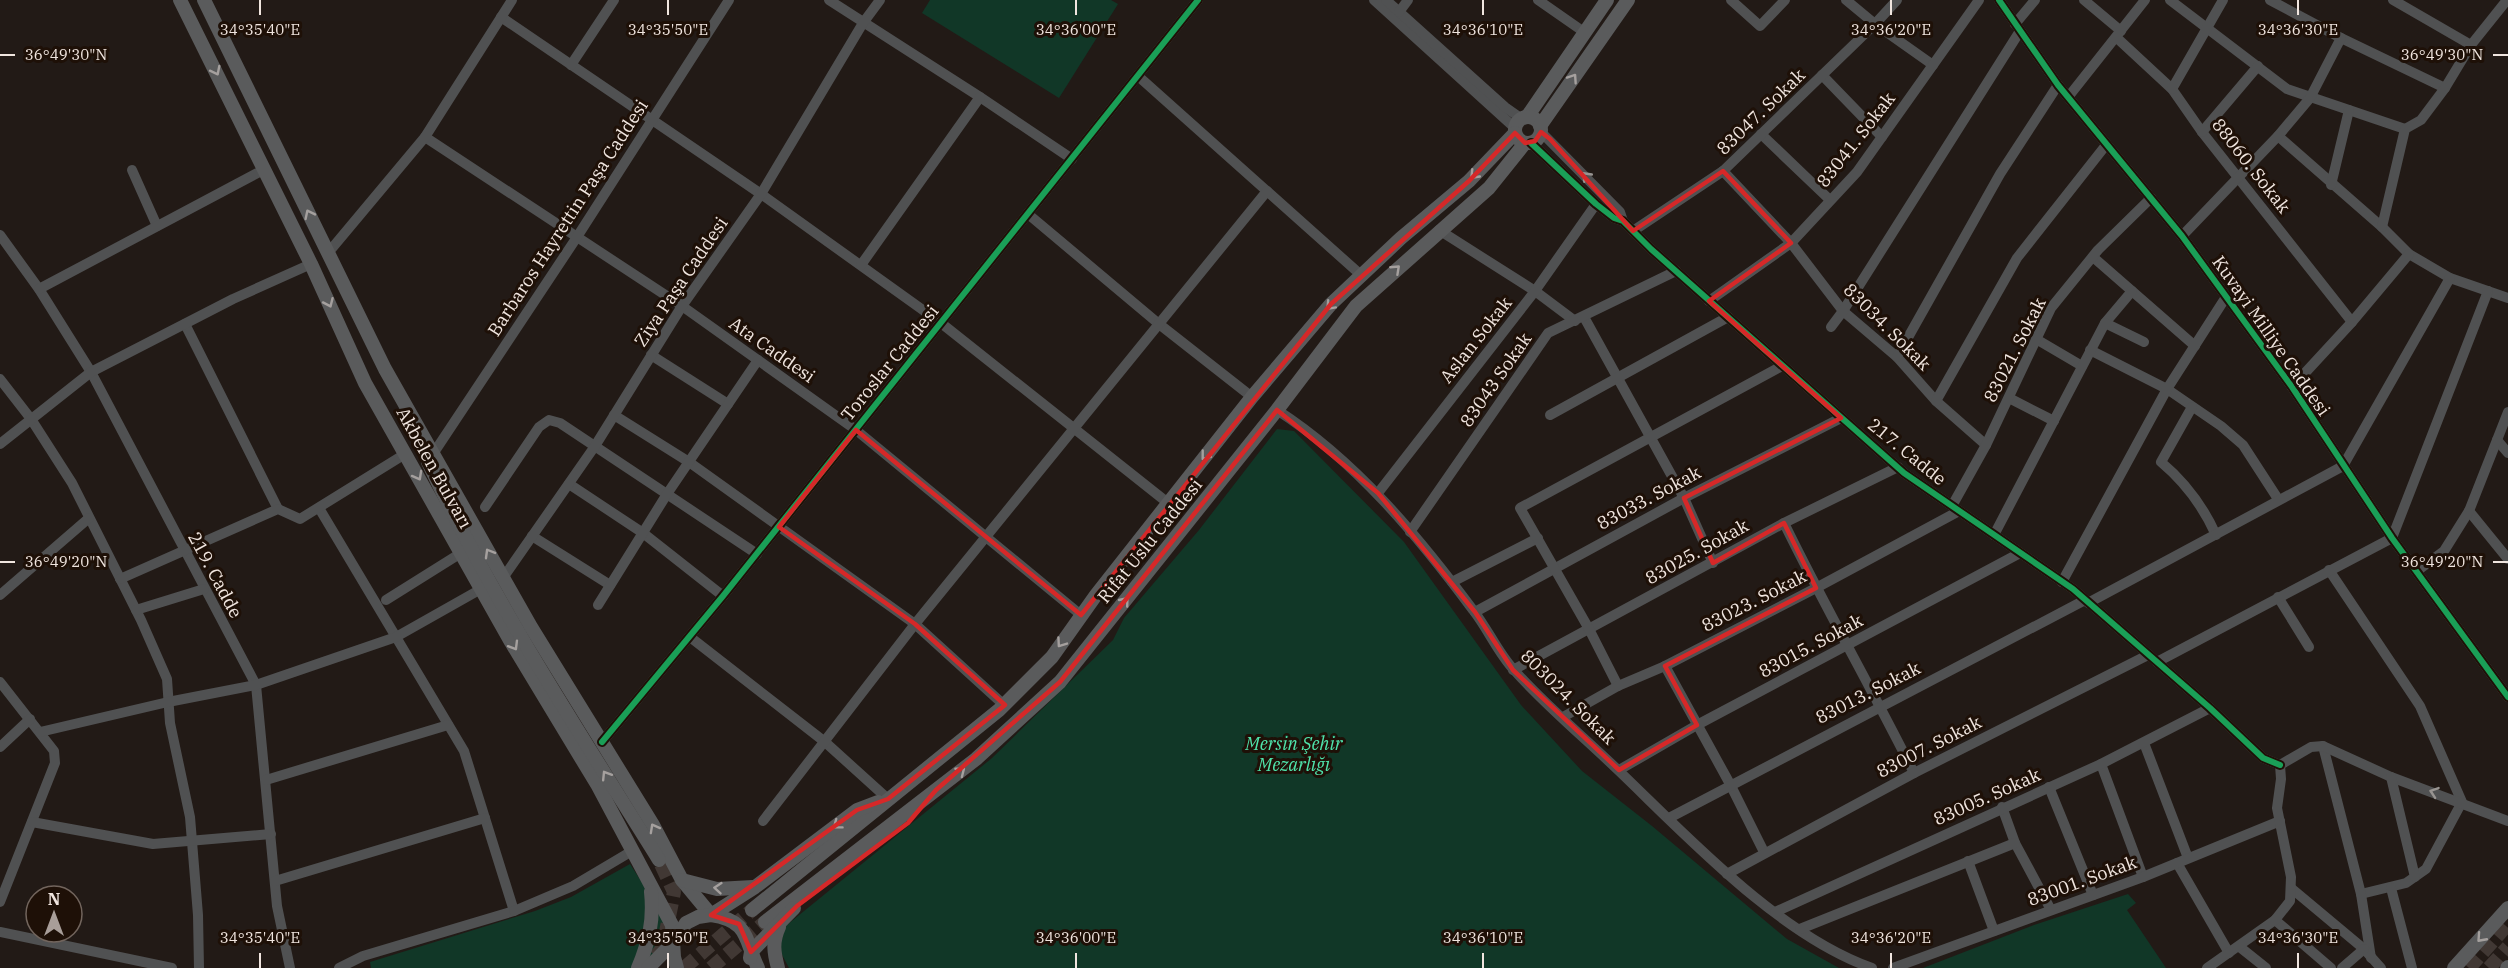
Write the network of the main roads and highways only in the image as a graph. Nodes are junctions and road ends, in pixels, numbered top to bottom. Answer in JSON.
{"nodes":[{"id":1,"x":180,"y":0,"type":"edge"},
{"id":2,"x":204,"y":0,"type":"edge"},
{"id":3,"x":1607,"y":0,"type":"edge"},
{"id":4,"x":1628,"y":0,"type":"edge"},
{"id":5,"x":1520,"y":124,"type":"junction"},
{"id":6,"x":1540,"y":129,"type":"junction"},
{"id":7,"x":1528,"y":143,"type":"junction"},
{"id":8,"x":385,"y":369,"type":"junction"},
{"id":9,"x":936,"y":790,"type":"junction"},
{"id":10,"x":888,"y":799,"type":"junction"},
{"id":11,"x":659,"y":860,"type":"tunnel mouth"},
{"id":12,"x":682,"y":880,"type":"junction"},
{"id":13,"x":650,"y":884,"type":"junction"},
{"id":14,"x":755,"y":887,"type":"junction"},
{"id":15,"x":2508,"y":908,"type":"edge"},
{"id":16,"x":752,"y":910,"type":"tunnel mouth"},
{"id":17,"x":711,"y":915,"type":"junction"},
{"id":18,"x":765,"y":922,"type":"tunnel mouth"},
{"id":19,"x":781,"y":922,"type":"junction"},
{"id":20,"x":673,"y":943,"type":"junction"},
{"id":21,"x":750,"y":947,"type":"junction"},
{"id":22,"x":638,"y":968,"type":"edge"},
{"id":23,"x":648,"y":968,"type":"edge"},
{"id":24,"x":677,"y":968,"type":"edge"},
{"id":25,"x":748,"y":968,"type":"edge"},
{"id":26,"x":758,"y":968,"type":"edge"},
{"id":27,"x":778,"y":968,"type":"edge"},
{"id":28,"x":2454,"y":968,"type":"edge"}],
"edges":[{"from":1,"to":13,"type":"main road","name":"Akbelen Bulvarı","one_way":true},
{"from":8,"to":2,"type":"main road","name":"Akbelen Bulvarı","one_way":true},
{"from":3,"to":5,"type":"main road","name":"Rifat Uslu Caddesi"},
{"from":6,"to":4,"type":"main road","name":"Rifat Uslu Caddesi","one_way":true},
{"from":5,"to":6,"type":"main road"},
{"from":5,"to":7,"type":"main road"},
{"from":5,"to":10,"type":"main road","name":"Rifat Uslu Caddesi","one_way":true},
{"from":6,"to":7,"type":"main road","name":"Rifat Uslu Caddesi"},
{"from":9,"to":7,"type":"main road","name":"Rifat Uslu Caddesi","one_way":true},
{"from":11,"to":8,"type":"main road","one_way":true},
{"from":12,"to":8,"type":"main road","name":"Akbelen Bulvarı","one_way":true},
{"from":9,"to":18,"type":"main road","name":"Rifat Uslu Caddesi"},
{"from":9,"to":19,"type":"main road"},
{"from":10,"to":14,"type":"main road","one_way":true},
{"from":10,"to":16,"type":"main road","name":"Rifat Uslu Caddesi"},
{"from":14,"to":12,"type":"main road","one_way":true},
{"from":12,"to":17,"type":"main road","name":"Akbelen Bulvarı"},
{"from":13,"to":20,"type":"main road","name":"Akbelen Bulvarı"},
{"from":13,"to":22,"type":"main road"},
{"from":14,"to":17,"type":"main road"},
{"from":15,"to":28,"type":"main road","one_way":true},
{"from":17,"to":20,"type":"main road"},
{"from":17,"to":21,"type":"main road"},
{"from":19,"to":21,"type":"main road"},
{"from":19,"to":27,"type":"main road"},
{"from":20,"to":23,"type":"main road"},
{"from":20,"to":24,"type":"main road","name":"Akbelen Bulvarı"},
{"from":21,"to":25,"type":"main road"},
{"from":21,"to":26,"type":"main road"}]}
